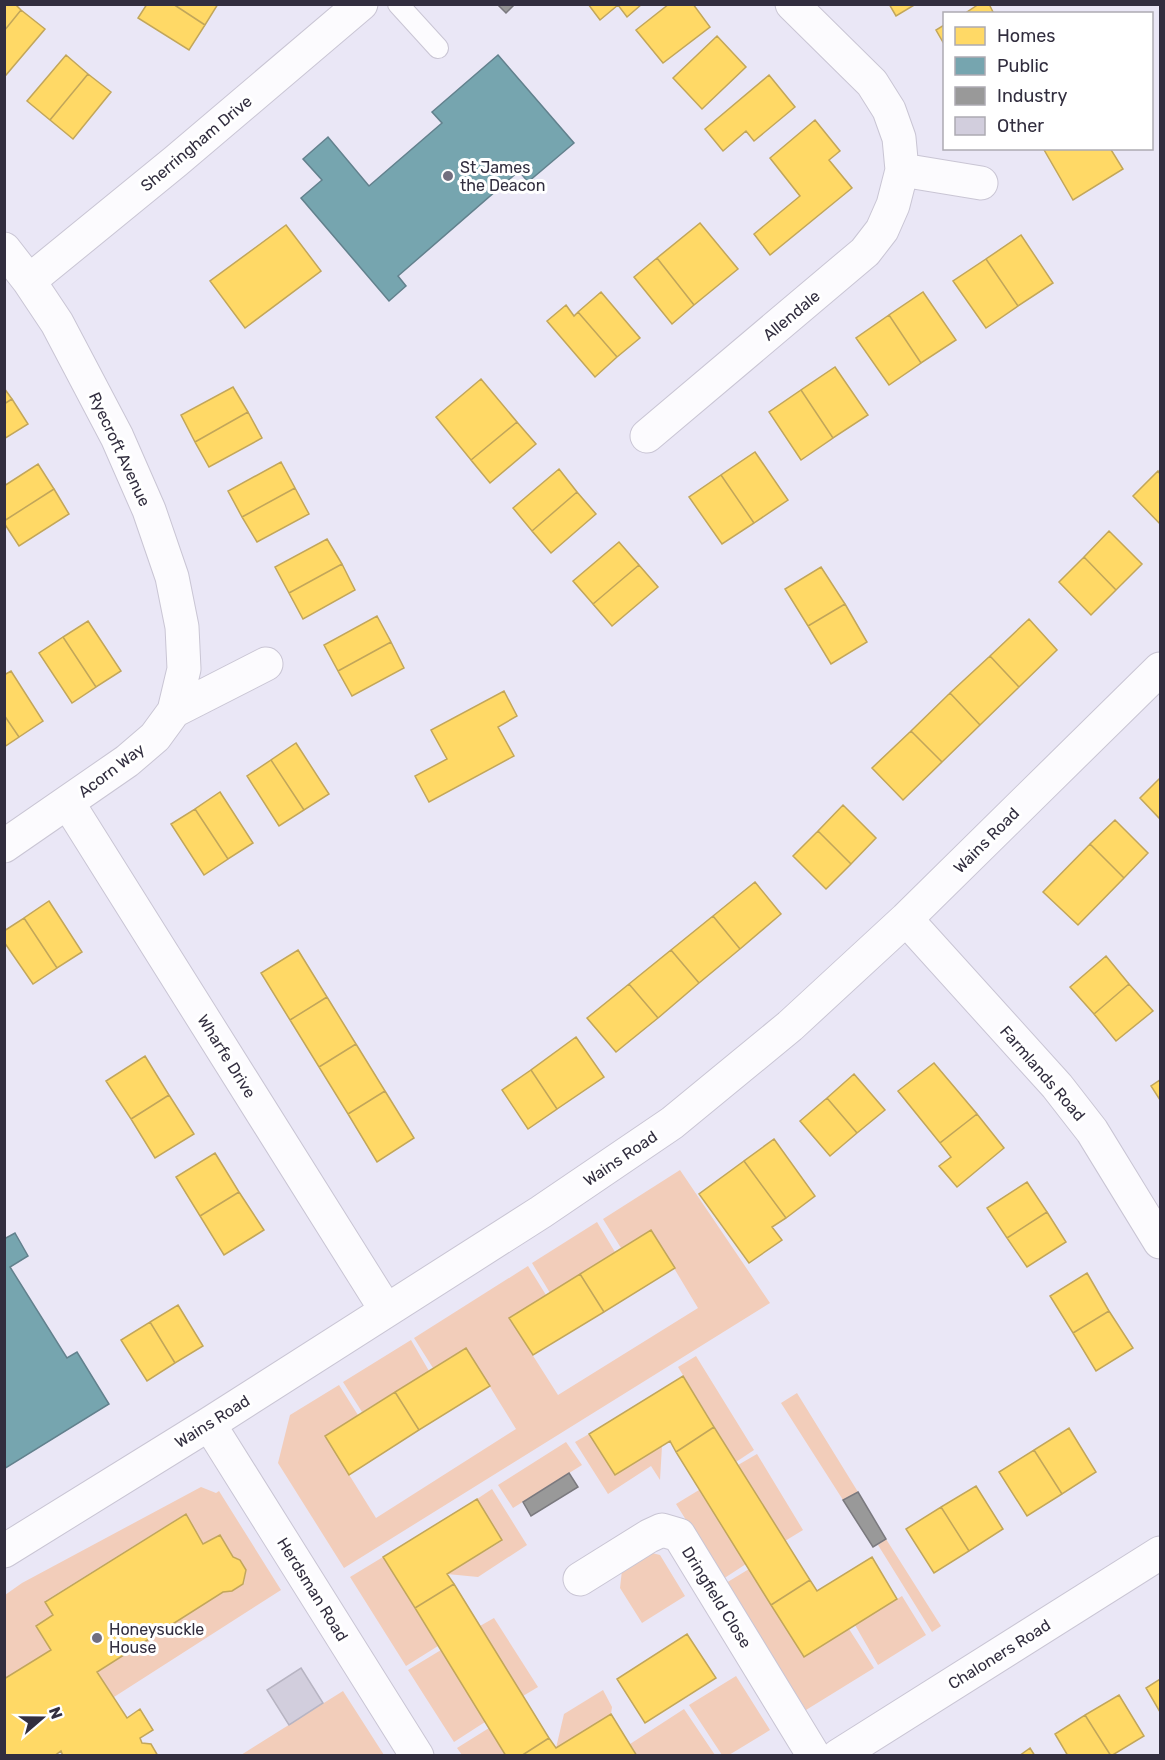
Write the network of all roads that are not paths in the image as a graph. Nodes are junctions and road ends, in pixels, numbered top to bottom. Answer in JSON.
{"nodes":[{"id":1,"x":361,"y":4,"type":"edge"},
{"id":2,"x":398,"y":4,"type":"edge"},
{"id":3,"x":792,"y":4,"type":"edge"},
{"id":4,"x":438,"y":48,"type":"dead end"},
{"id":5,"x":902,"y":170,"type":"junction"},
{"id":6,"x":981,"y":183,"type":"dead end"},
{"id":7,"x":4,"y":249,"type":"edge"},
{"id":8,"x":29,"y":281,"type":"junction"},
{"id":9,"x":647,"y":436,"type":"dead end"},
{"id":10,"x":266,"y":664,"type":"dead end"},
{"id":11,"x":184,"y":669,"type":"joint"},
{"id":12,"x":1161,"y":669,"type":"edge"},
{"id":13,"x":174,"y":711,"type":"junction"},
{"id":14,"x":68,"y":803,"type":"junction"},
{"id":15,"x":4,"y":846,"type":"edge"},
{"id":16,"x":906,"y":919,"type":"junction"},
{"id":17,"x":1161,"y":1242,"type":"edge"},
{"id":18,"x":386,"y":1310,"type":"junction"},
{"id":19,"x":209,"y":1424,"type":"junction"},
{"id":20,"x":4,"y":1551,"type":"edge"},
{"id":21,"x":1161,"y":1553,"type":"edge"},
{"id":22,"x":580,"y":1579,"type":"dead end"},
{"id":23,"x":417,"y":1755,"type":"edge"},
{"id":24,"x":814,"y":1755,"type":"edge"},
{"id":25,"x":838,"y":1755,"type":"edge"}],
"edges":[{"from":1,"to":8,"type":"street","name":"Sherringham Drive"},
{"from":2,"to":4,"type":"lane"},
{"from":3,"to":5,"type":"street","name":"Allendale"},
{"from":5,"to":6,"type":"street"},
{"from":5,"to":9,"type":"street","name":"Allendale"},
{"from":7,"to":8,"type":"street","name":"Ryecroft Avenue"},
{"from":8,"to":11,"type":"street","name":"Ryecroft Avenue"},
{"from":10,"to":13,"type":"street"},
{"from":11,"to":13,"type":"street","name":"Acorn Way"},
{"from":12,"to":16,"type":"street","name":"Wains Road"},
{"from":13,"to":14,"type":"street","name":"Acorn Way"},
{"from":14,"to":15,"type":"street","name":"Acorn Way"},
{"from":14,"to":18,"type":"street","name":"Wharfe Drive"},
{"from":16,"to":17,"type":"street","name":"Farmlands Road"},
{"from":16,"to":18,"type":"street","name":"Wains Road"},
{"from":18,"to":19,"type":"street","name":"Wains Road"},
{"from":19,"to":20,"type":"street","name":"Wains Road"},
{"from":19,"to":23,"type":"street","name":"Herdsman Road"},
{"from":21,"to":25,"type":"street","name":"Chaloners Road"},
{"from":22,"to":24,"type":"street","name":"Dringfield Close"}]}
